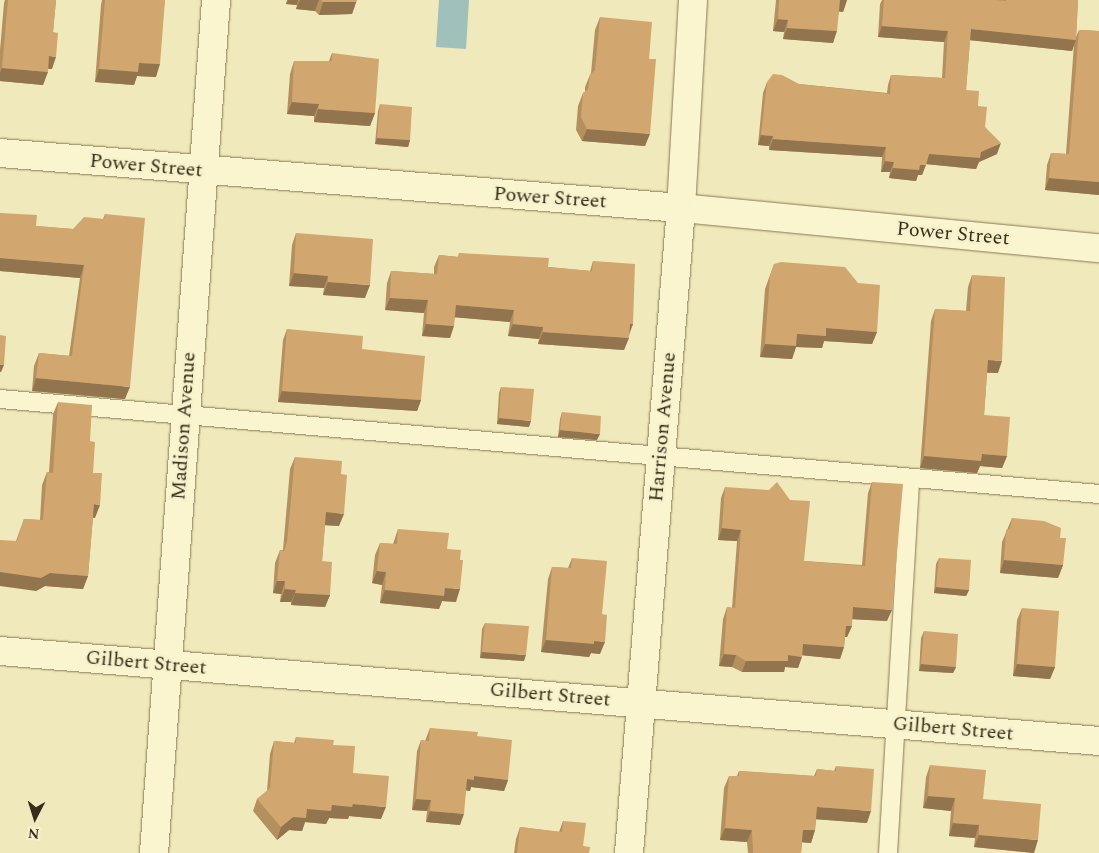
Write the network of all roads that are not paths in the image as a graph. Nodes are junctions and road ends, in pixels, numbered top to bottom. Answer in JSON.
{"nodes":[{"id":1,"x":216,"y":0,"type":"edge"},
{"id":2,"x":693,"y":0,"type":"edge"},
{"id":3,"x":0,"y":153,"type":"edge"},
{"id":4,"x":202,"y":171,"type":"junction"},
{"id":5,"x":681,"y":208,"type":"junction"},
{"id":6,"x":1099,"y":248,"type":"edge"},
{"id":7,"x":0,"y":399,"type":"edge"},
{"id":8,"x":185,"y":415,"type":"junction"},
{"id":9,"x":661,"y":455,"type":"junction"},
{"id":10,"x":910,"y":480,"type":"junction"},
{"id":11,"x":1099,"y":494,"type":"edge"},
{"id":12,"x":0,"y":651,"type":"edge"},
{"id":13,"x":168,"y":665,"type":"junction"},
{"id":14,"x":640,"y":702,"type":"junction"},
{"id":15,"x":895,"y":724,"type":"junction"},
{"id":16,"x":1099,"y":741,"type":"edge"},
{"id":17,"x":154,"y":853,"type":"edge"},
{"id":18,"x":629,"y":853,"type":"edge"},
{"id":19,"x":888,"y":853,"type":"edge"}],
"edges":[{"from":1,"to":4,"type":"street","name":"Madison Avenue"},
{"from":2,"to":5,"type":"street","name":"Harrison Avenue"},
{"from":3,"to":4,"type":"street","name":"Power Street"},
{"from":4,"to":5,"type":"street","name":"Power Street"},
{"from":4,"to":8,"type":"street","name":"Madison Avenue"},
{"from":5,"to":6,"type":"street","name":"Power Street"},
{"from":5,"to":9,"type":"street","name":"Harrison Avenue"},
{"from":7,"to":8,"type":"lane"},
{"from":8,"to":9,"type":"lane"},
{"from":8,"to":13,"type":"street","name":"Madison Avenue"},
{"from":9,"to":10,"type":"lane"},
{"from":9,"to":14,"type":"street","name":"Harrison Avenue"},
{"from":10,"to":11,"type":"lane"},
{"from":10,"to":15,"type":"lane"},
{"from":12,"to":13,"type":"street","name":"Gilbert Street"},
{"from":13,"to":14,"type":"street","name":"Gilbert Street"},
{"from":13,"to":17,"type":"street","name":"Madison Avenue"},
{"from":14,"to":15,"type":"street","name":"Gilbert Street"},
{"from":14,"to":18,"type":"street","name":"Harrison Avenue"},
{"from":15,"to":16,"type":"street","name":"Gilbert Street"},
{"from":15,"to":19,"type":"lane"}]}
